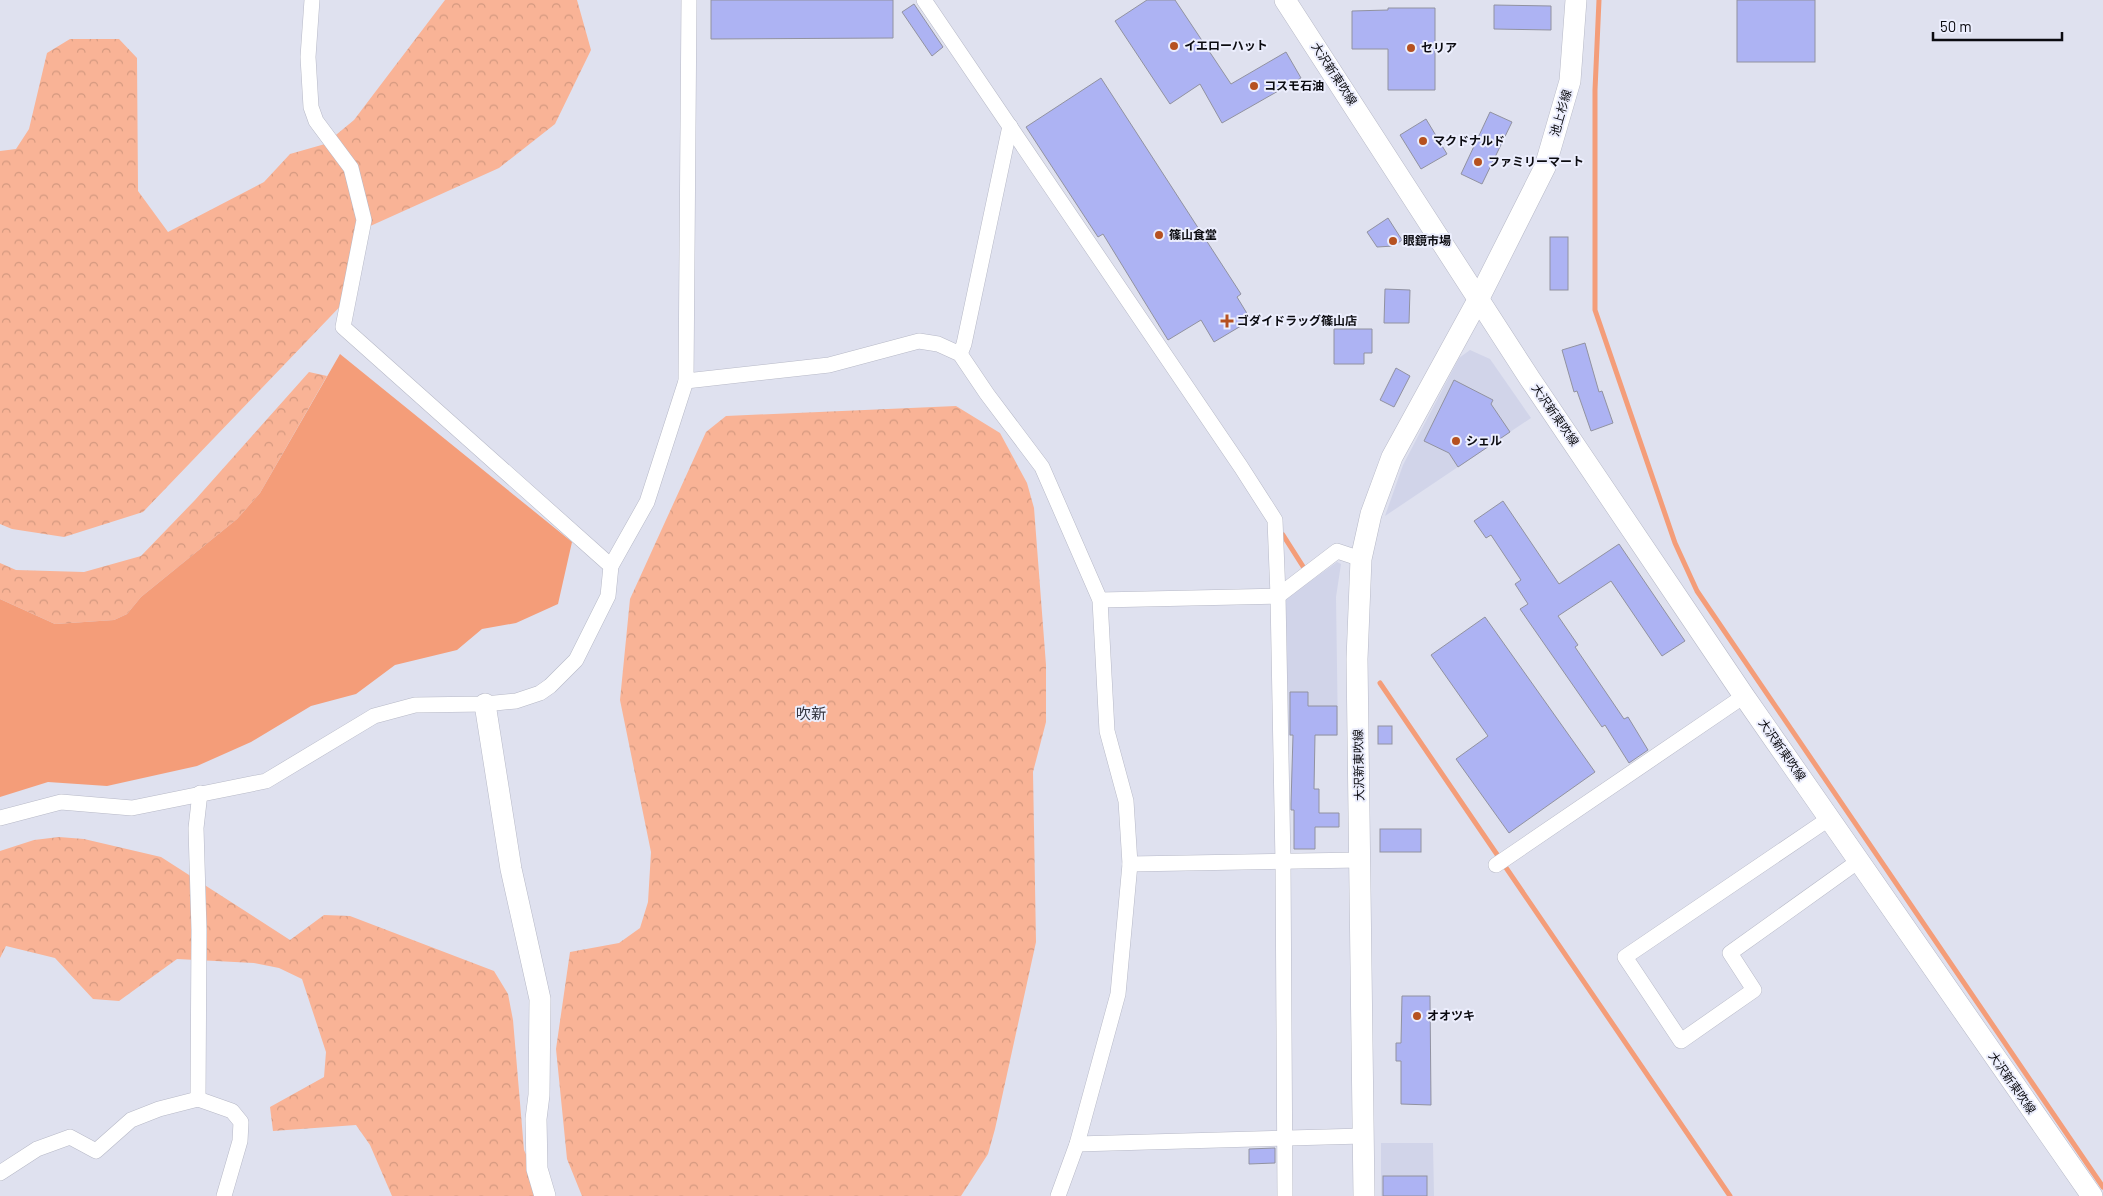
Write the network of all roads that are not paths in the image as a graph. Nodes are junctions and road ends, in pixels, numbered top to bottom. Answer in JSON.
{"nodes":[{"id":1,"x":312,"y":0,"type":"edge"},
{"id":2,"x":689,"y":0,"type":"edge"},
{"id":3,"x":924,"y":0,"type":"edge"},
{"id":4,"x":1285,"y":0,"type":"edge"},
{"id":5,"x":1576,"y":0,"type":"edge"},
{"id":6,"x":1010,"y":126,"type":"junction"},
{"id":7,"x":1478,"y":300,"type":"junction"},
{"id":8,"x":960,"y":354,"type":"junction"},
{"id":9,"x":686,"y":381,"type":"junction"},
{"id":10,"x":1361,"y":559,"type":"junction"},
{"id":11,"x":611,"y":566,"type":"junction"},
{"id":12,"x":1278,"y":596,"type":"junction"},
{"id":13,"x":1100,"y":600,"type":"junction"},
{"id":14,"x":1744,"y":696,"type":"junction"},
{"id":15,"x":486,"y":704,"type":"junction"},
{"id":16,"x":200,"y":793,"type":"junction"},
{"id":17,"x":0,"y":818,"type":"edge"},
{"id":18,"x":1830,"y":818,"type":"junction"},
{"id":19,"x":1360,"y":860,"type":"junction"},
{"id":20,"x":1860,"y":860,"type":"junction"},
{"id":21,"x":1283,"y":863,"type":"junction"},
{"id":22,"x":1130,"y":864,"type":"junction"},
{"id":23,"x":1496,"y":865,"type":"dead end"},
{"id":24,"x":198,"y":1099,"type":"junction"},
{"id":25,"x":1363,"y":1136,"type":"junction"},
{"id":26,"x":1284,"y":1138,"type":"junction"},
{"id":27,"x":1077,"y":1144,"type":"junction"},
{"id":28,"x":0,"y":1173,"type":"edge"},
{"id":29,"x":224,"y":1196,"type":"edge"},
{"id":30,"x":545,"y":1196,"type":"edge"},
{"id":31,"x":1058,"y":1196,"type":"edge"},
{"id":32,"x":1285,"y":1196,"type":"edge"},
{"id":33,"x":1364,"y":1196,"type":"edge"},
{"id":34,"x":2092,"y":1196,"type":"edge"}],
"edges":[{"from":1,"to":11,"type":"street"},
{"from":2,"to":9,"type":"street"},
{"from":3,"to":6,"type":"street"},
{"from":4,"to":7,"type":"main road","name":"大沢新東吹線"},
{"from":5,"to":7,"type":"main road","name":"池上杉線"},
{"from":6,"to":8,"type":"street"},
{"from":6,"to":12,"type":"street"},
{"from":7,"to":10,"type":"main road","name":"大沢新東吹線"},
{"from":7,"to":14,"type":"main road","name":"大沢新東吹線"},
{"from":8,"to":9,"type":"street"},
{"from":8,"to":13,"type":"street"},
{"from":9,"to":11,"type":"street"},
{"from":10,"to":12,"type":"street"},
{"from":10,"to":19,"type":"main road","name":"大沢新東吹線"},
{"from":11,"to":15,"type":"street"},
{"from":12,"to":13,"type":"street"},
{"from":12,"to":21,"type":"street"},
{"from":13,"to":22,"type":"street"},
{"from":14,"to":18,"type":"main road","name":"大沢新東吹線"},
{"from":14,"to":23,"type":"street"},
{"from":15,"to":16,"type":"street"},
{"from":15,"to":30,"type":"main road"},
{"from":16,"to":17,"type":"street"},
{"from":16,"to":24,"type":"street"},
{"from":18,"to":20,"type":"main road","name":"大沢新東吹線"},
{"from":18,"to":20,"type":"street"},
{"from":19,"to":21,"type":"street"},
{"from":19,"to":25,"type":"main road","name":"大沢新東吹線"},
{"from":20,"to":34,"type":"main road","name":"大沢新東吹線"},
{"from":21,"to":22,"type":"street"},
{"from":21,"to":26,"type":"street"},
{"from":22,"to":27,"type":"street"},
{"from":24,"to":28,"type":"street"},
{"from":24,"to":29,"type":"street"},
{"from":25,"to":26,"type":"street"},
{"from":25,"to":33,"type":"main road","name":"大沢新東吹線"},
{"from":26,"to":27,"type":"street"},
{"from":26,"to":32,"type":"street"},
{"from":27,"to":31,"type":"street"}]}
